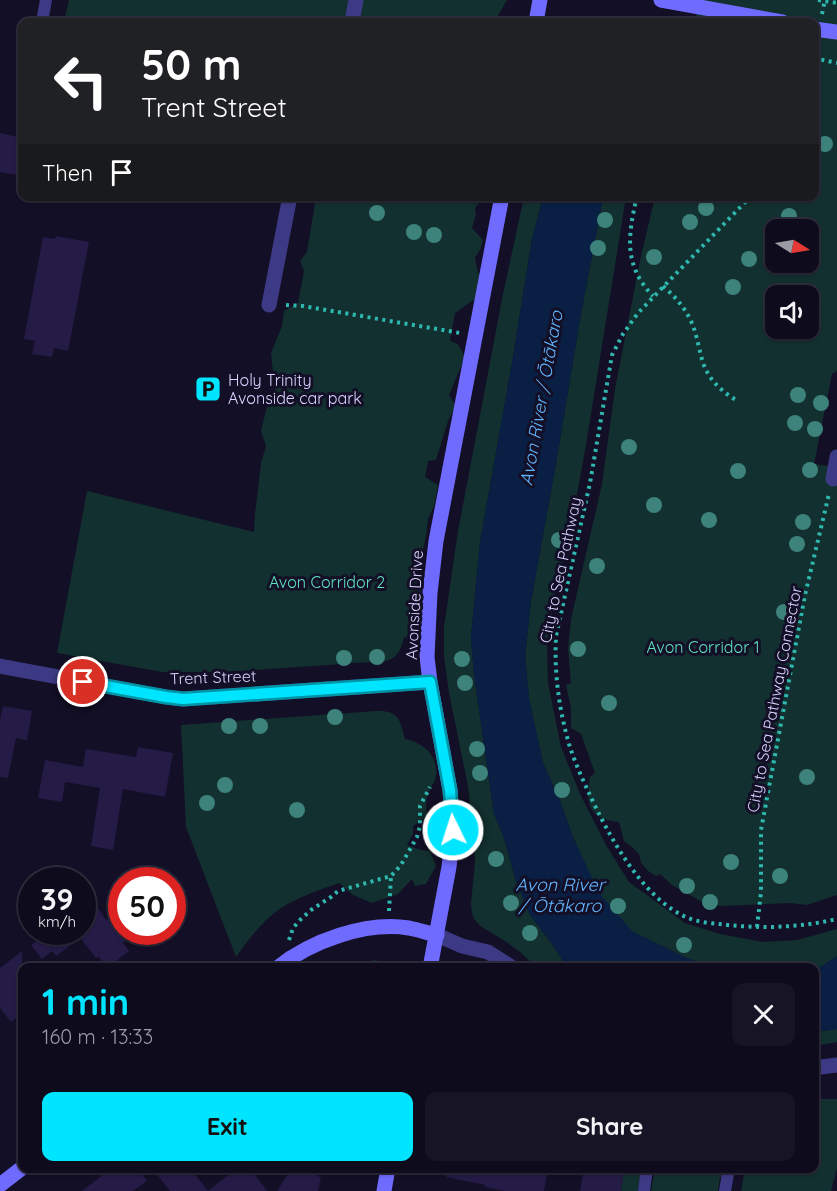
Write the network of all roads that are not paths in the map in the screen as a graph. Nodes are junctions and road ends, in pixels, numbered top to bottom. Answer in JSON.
{"nodes":[{"id":1,"x":46,"y":0,"type":"edge"},
{"id":2,"x":356,"y":0,"type":"edge"},
{"id":3,"x":540,"y":0,"type":"edge"},
{"id":4,"x":661,"y":0,"type":"edge"},
{"id":5,"x":43,"y":18,"type":"edge"},
{"id":6,"x":353,"y":18,"type":"edge"},
{"id":7,"x":537,"y":18,"type":"edge"},
{"id":8,"x":759,"y":18,"type":"edge"},
{"id":9,"x":819,"y":29,"type":"edge"},
{"id":10,"x":837,"y":32,"type":"edge"},
{"id":11,"x":290,"y":201,"type":"edge"},
{"id":12,"x":501,"y":201,"type":"edge"},
{"id":13,"x":269,"y":305,"type":"road end"},
{"id":14,"x":837,"y":458,"type":"edge"},
{"id":15,"x":833,"y":478,"type":"road end"},
{"id":16,"x":0,"y":666,"type":"edge"},
{"id":17,"x":430,"y":682,"type":"junction"},
{"id":18,"x":437,"y":935,"type":"junction"},
{"id":19,"x":283,"y":963,"type":"edge"},
{"id":20,"x":431,"y":963,"type":"edge"},
{"id":21,"x":505,"y":963,"type":"edge"},
{"id":22,"x":837,"y":1065,"type":"edge"},
{"id":23,"x":819,"y":1067,"type":"edge"},
{"id":24,"x":18,"y":1171,"type":"edge"},
{"id":25,"x":387,"y":1173,"type":"edge"},
{"id":26,"x":646,"y":1173,"type":"edge"},
{"id":27,"x":728,"y":1173,"type":"edge"},
{"id":28,"x":0,"y":1185,"type":"edge"},
{"id":29,"x":384,"y":1191,"type":"edge"},
{"id":30,"x":644,"y":1191,"type":"edge"},
{"id":31,"x":725,"y":1191,"type":"edge"}],
"edges":[{"from":1,"to":5,"type":"lane"},
{"from":2,"to":6,"type":"street"},
{"from":3,"to":7,"type":"main road"},
{"from":4,"to":8,"type":"main road"},
{"from":9,"to":10,"type":"main road"},
{"from":11,"to":13,"type":"street"},
{"from":12,"to":17,"type":"main road","name":"Avonside Drive"},
{"from":14,"to":15,"type":"street"},
{"from":16,"to":17,"type":"street","name":"Trent Street"},
{"from":17,"to":18,"type":"main road","name":"Avonside Drive"},
{"from":18,"to":19,"type":"main road"},
{"from":18,"to":20,"type":"main road","name":"Avonside Drive"},
{"from":18,"to":21,"type":"street"},
{"from":22,"to":23,"type":"street"},
{"from":24,"to":28,"type":"main road"},
{"from":25,"to":29,"type":"main road"},
{"from":26,"to":30,"type":"lane"},
{"from":27,"to":31,"type":"lane"}]}
